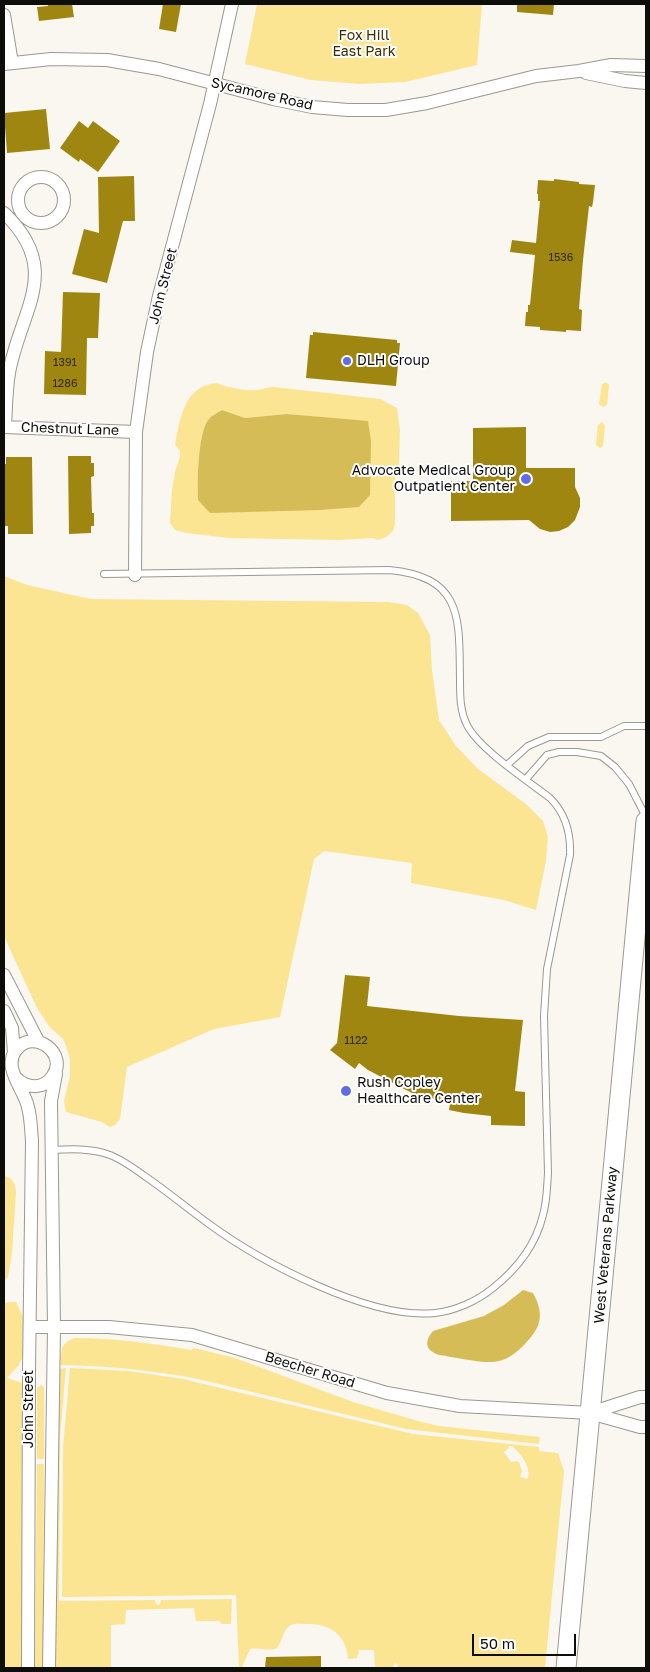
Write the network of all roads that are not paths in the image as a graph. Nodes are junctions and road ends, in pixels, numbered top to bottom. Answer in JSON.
{"nodes":[{"id":1,"x":232,"y":4,"type":"edge"},
{"id":2,"x":4,"y":15,"type":"edge"},
{"id":3,"x":8,"y":64,"type":"edge"},
{"id":4,"x":646,"y":66,"type":"edge"},
{"id":5,"x":578,"y":72,"type":"junction"},
{"id":6,"x":216,"y":83,"type":"junction"},
{"id":7,"x":646,"y":83,"type":"edge"},
{"id":8,"x":4,"y":213,"type":"edge"},
{"id":9,"x":4,"y":427,"type":"edge"},
{"id":10,"x":136,"y":432,"type":"junction"},
{"id":11,"x":104,"y":574,"type":"dead end"},
{"id":12,"x":135,"y":575,"type":"junction"},
{"id":13,"x":646,"y":726,"type":"edge"},
{"id":14,"x":507,"y":765,"type":"junction"},
{"id":15,"x":526,"y":779,"type":"junction"},
{"id":16,"x":646,"y":817,"type":"edge"},
{"id":17,"x":646,"y":821,"type":"edge"},
{"id":18,"x":4,"y":975,"type":"edge"},
{"id":19,"x":4,"y":1011,"type":"edge"},
{"id":20,"x":38,"y":1041,"type":"junction"},
{"id":21,"x":14,"y":1052,"type":"junction"},
{"id":22,"x":57,"y":1067,"type":"junction"},
{"id":23,"x":16,"y":1078,"type":"junction"},
{"id":24,"x":32,"y":1150,"type":"junction"},
{"id":25,"x":51,"y":1150,"type":"junction"},
{"id":26,"x":54,"y":1326,"type":"junction"},
{"id":27,"x":30,"y":1327,"type":"junction"},
{"id":28,"x":646,"y":1397,"type":"edge"},
{"id":29,"x":590,"y":1413,"type":"junction"},
{"id":30,"x":646,"y":1427,"type":"edge"},
{"id":31,"x":28,"y":1668,"type":"edge"},
{"id":32,"x":49,"y":1668,"type":"edge"},
{"id":33,"x":566,"y":1668,"type":"edge"}],
"edges":[{"from":1,"to":6,"type":"street","name":"John Street"},
{"from":2,"to":3,"type":"street"},
{"from":3,"to":6,"type":"street","name":"Sycamore Road"},
{"from":4,"to":5,"type":"street","name":"Sycamore Road"},
{"from":5,"to":6,"type":"street","name":"Sycamore Road"},
{"from":5,"to":7,"type":"street","name":"Sycamore Road"},
{"from":6,"to":10,"type":"street","name":"John Street"},
{"from":8,"to":9,"type":"street"},
{"from":9,"to":10,"type":"street","name":"Chestnut Lane"},
{"from":10,"to":12,"type":"street","name":"John Street"},
{"from":11,"to":12,"type":"lane"},
{"from":12,"to":14,"type":"lane"},
{"from":13,"to":14,"type":"lane"},
{"from":14,"to":15,"type":"lane"},
{"from":15,"to":16,"type":"lane"},
{"from":15,"to":25,"type":"lane"},
{"from":17,"to":29,"type":"main road","name":"West Veterans Parkway"},
{"from":18,"to":20,"type":"street"},
{"from":19,"to":21,"type":"street"},
{"from":20,"to":21,"type":"street"},
{"from":20,"to":22,"type":"street"},
{"from":21,"to":23,"type":"street"},
{"from":22,"to":23,"type":"street"},
{"from":22,"to":25,"type":"street","name":"John Street"},
{"from":23,"to":24,"type":"street","name":"John Street"},
{"from":24,"to":25,"type":"street"},
{"from":24,"to":27,"type":"street","name":"John Street"},
{"from":25,"to":26,"type":"street","name":"John Street"},
{"from":26,"to":27,"type":"street","name":"Beecher Road"},
{"from":26,"to":29,"type":"street","name":"Beecher Road"},
{"from":26,"to":32,"type":"street","name":"John Street"},
{"from":27,"to":31,"type":"street","name":"John Street"},
{"from":28,"to":29,"type":"street","name":"Beecher Road"},
{"from":29,"to":30,"type":"street","name":"Beecher Road"},
{"from":29,"to":33,"type":"main road","name":"West Veterans Parkway"}]}
